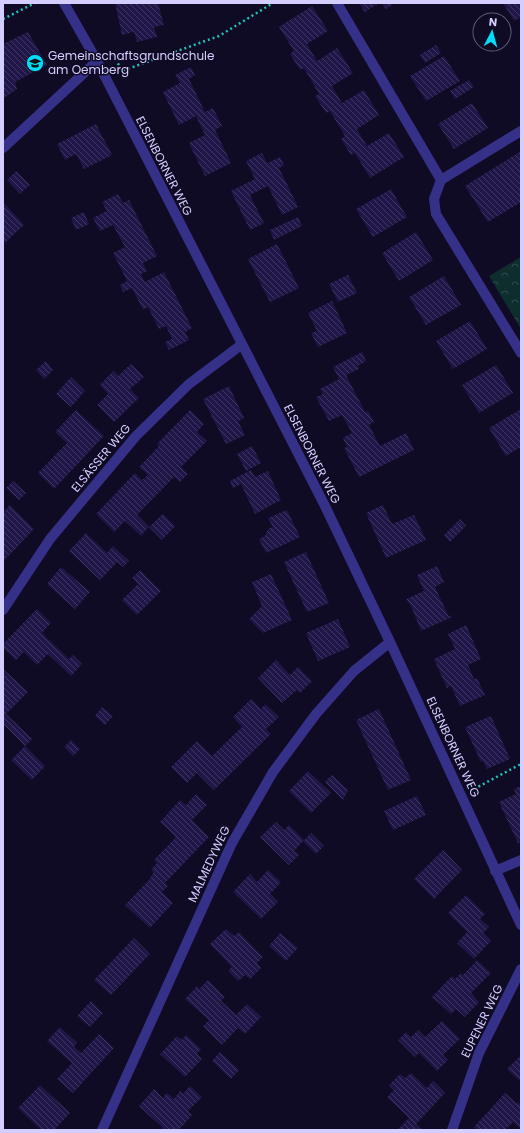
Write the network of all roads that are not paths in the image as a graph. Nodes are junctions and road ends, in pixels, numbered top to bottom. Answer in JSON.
{"nodes":[{"id":1,"x":64,"y":3,"type":"edge"},
{"id":2,"x":337,"y":3,"type":"edge"},
{"id":3,"x":97,"y":61,"type":"junction"},
{"id":4,"x":521,"y":131,"type":"edge"},
{"id":5,"x":3,"y":148,"type":"edge"},
{"id":6,"x":441,"y":180,"type":"junction"},
{"id":7,"x":241,"y":345,"type":"junction"},
{"id":8,"x":521,"y":353,"type":"edge"},
{"id":9,"x":3,"y":610,"type":"edge"},
{"id":10,"x":390,"y":642,"type":"junction"},
{"id":11,"x":521,"y":860,"type":"edge"},
{"id":12,"x":495,"y":872,"type":"junction"},
{"id":13,"x":521,"y":925,"type":"edge"},
{"id":14,"x":521,"y":969,"type":"edge"},
{"id":15,"x":102,"y":1130,"type":"edge"},
{"id":16,"x":452,"y":1130,"type":"edge"}],
"edges":[{"from":1,"to":3,"type":"street","name":"ELSENBORNER WEG"},
{"from":2,"to":6,"type":"street"},
{"from":3,"to":5,"type":"street"},
{"from":3,"to":7,"type":"street","name":"ELSENBORNER WEG"},
{"from":4,"to":6,"type":"street"},
{"from":6,"to":8,"type":"street"},
{"from":7,"to":9,"type":"street","name":"ELSÄSSER WEG"},
{"from":7,"to":10,"type":"street","name":"ELSENBORNER WEG"},
{"from":10,"to":12,"type":"street","name":"ELSENBORNER WEG"},
{"from":10,"to":15,"type":"street","name":"MALMEDYWEG"},
{"from":11,"to":12,"type":"street"},
{"from":12,"to":13,"type":"street","name":"ELSENBORNER WEG"},
{"from":14,"to":16,"type":"street","name":"EUPENER WEG"}]}
